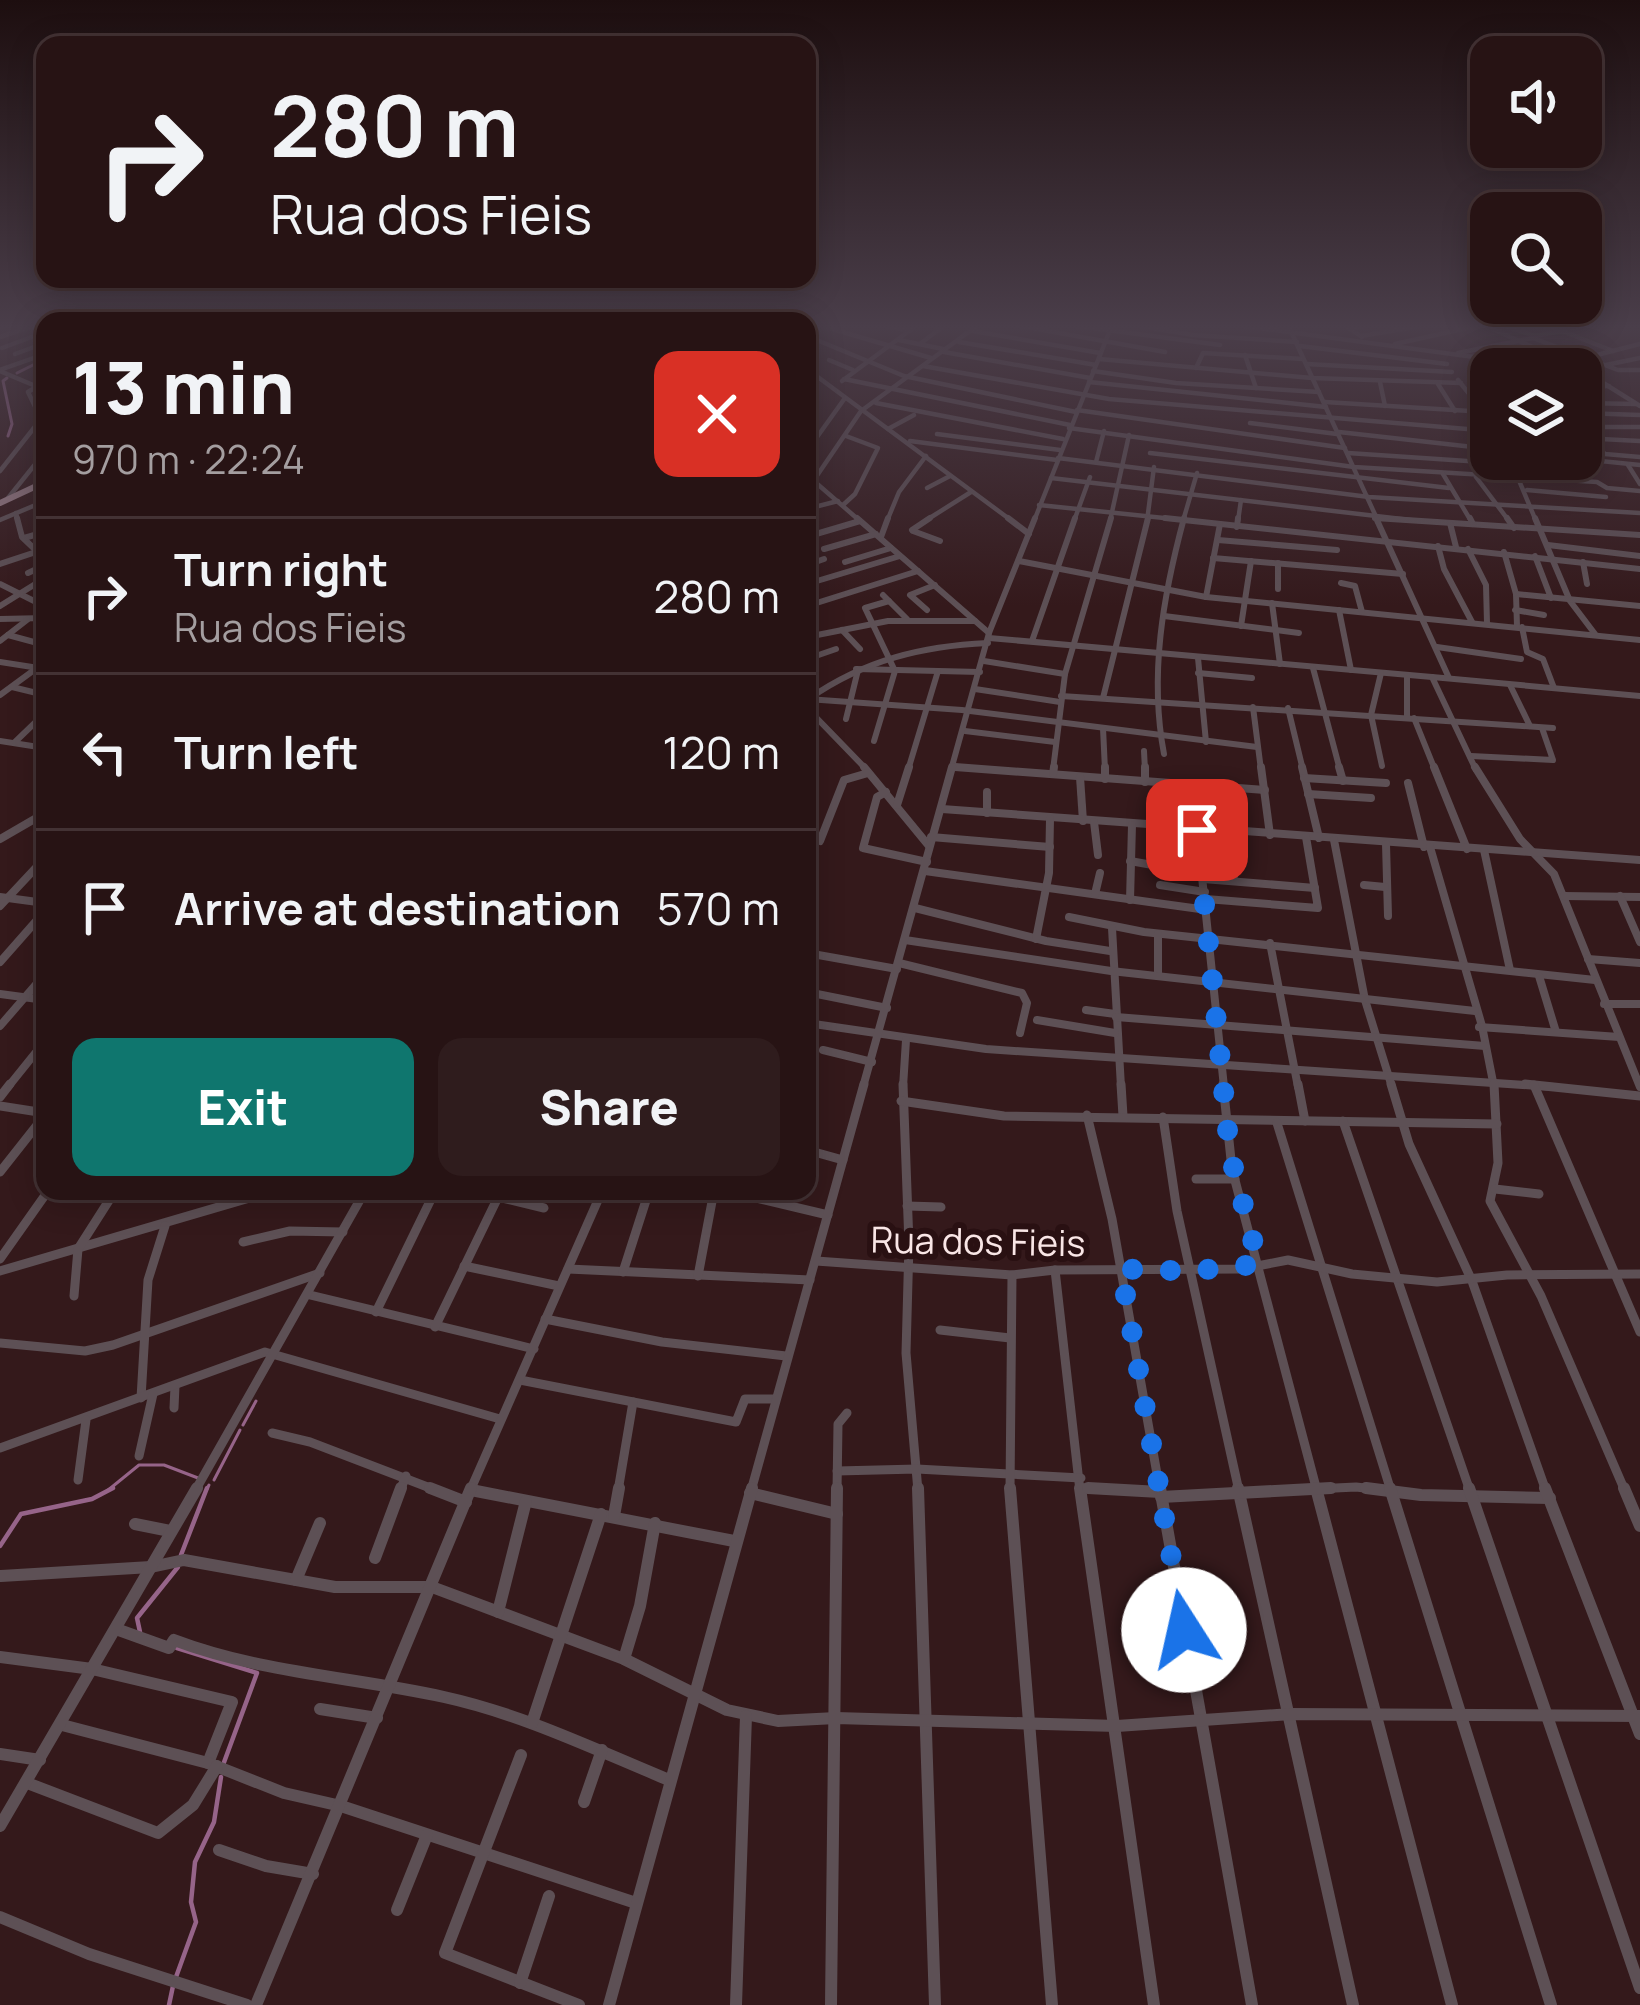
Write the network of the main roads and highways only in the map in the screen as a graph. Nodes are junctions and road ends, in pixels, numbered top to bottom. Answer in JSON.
{"nodes":[{"id":1,"x":36,"y":486,"type":"edge"},
{"id":2,"x":3,"y":501,"type":"edge"}],
"edges":[{"from":1,"to":2,"type":"main road"}]}
